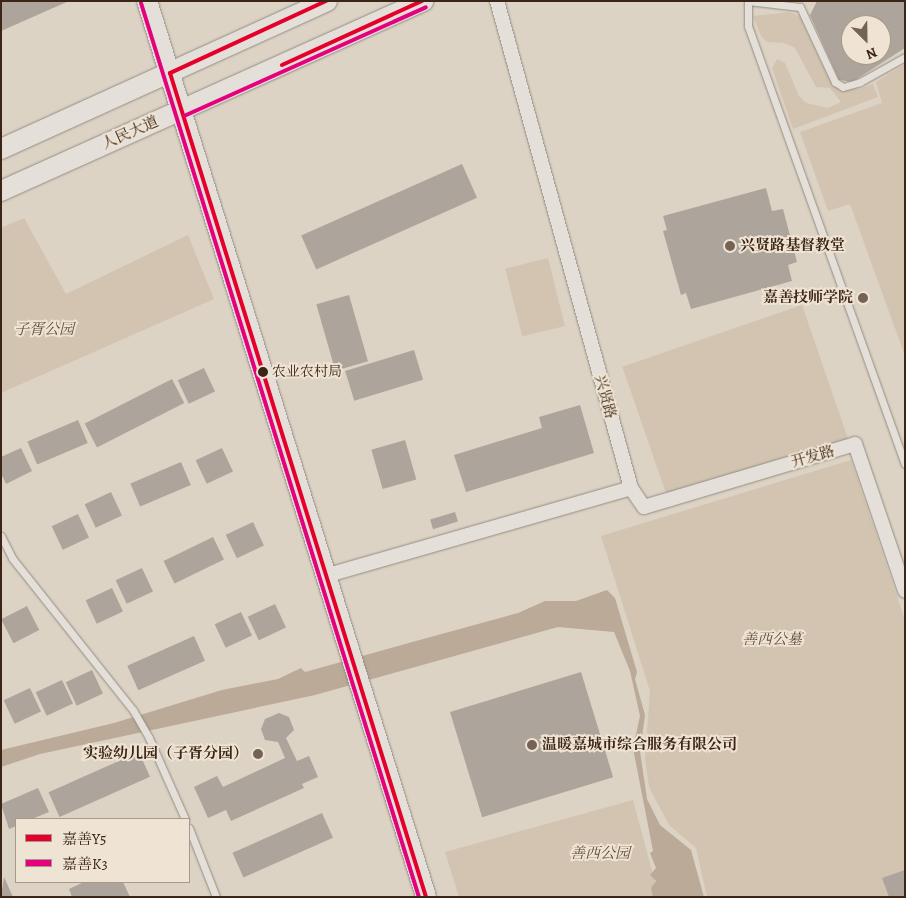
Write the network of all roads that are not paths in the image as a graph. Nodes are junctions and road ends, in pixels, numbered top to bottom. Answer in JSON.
{"nodes":[{"id":1,"x":147,"y":1,"type":"edge"},
{"id":2,"x":327,"y":1,"type":"edge"},
{"id":3,"x":422,"y":1,"type":"edge"},
{"id":4,"x":497,"y":1,"type":"edge"},
{"id":5,"x":748,"y":1,"type":"edge"},
{"id":6,"x":905,"y":58,"type":"edge"},
{"id":7,"x":170,"y":73,"type":"junction"},
{"id":8,"x":181,"y":110,"type":"junction"},
{"id":9,"x":1,"y":149,"type":"edge"},
{"id":10,"x":1,"y":191,"type":"edge"},
{"id":11,"x":905,"y":464,"type":"edge"},
{"id":12,"x":631,"y":488,"type":"junction"},
{"id":13,"x":1,"y":536,"type":"edge"},
{"id":14,"x":328,"y":574,"type":"junction"},
{"id":15,"x":905,"y":591,"type":"edge"},
{"id":16,"x":185,"y":818,"type":"edge"},
{"id":17,"x":190,"y":831,"type":"edge"},
{"id":18,"x":216,"y":897,"type":"edge"},
{"id":19,"x":426,"y":897,"type":"edge"}],
"edges":[{"from":1,"to":7,"type":"street"},
{"from":2,"to":7,"type":"street"},
{"from":3,"to":8,"type":"street","name":"人民大道"},
{"from":4,"to":12,"type":"street","name":"兴贤路"},
{"from":5,"to":6,"type":"lane"},
{"from":5,"to":11,"type":"lane"},
{"from":7,"to":8,"type":"street"},
{"from":7,"to":9,"type":"street"},
{"from":8,"to":10,"type":"street","name":"人民大道"},
{"from":8,"to":14,"type":"street"},
{"from":12,"to":14,"type":"street"},
{"from":12,"to":15,"type":"street","name":"开发路"},
{"from":13,"to":16,"type":"lane"},
{"from":14,"to":19,"type":"street"},
{"from":17,"to":18,"type":"lane"}]}
